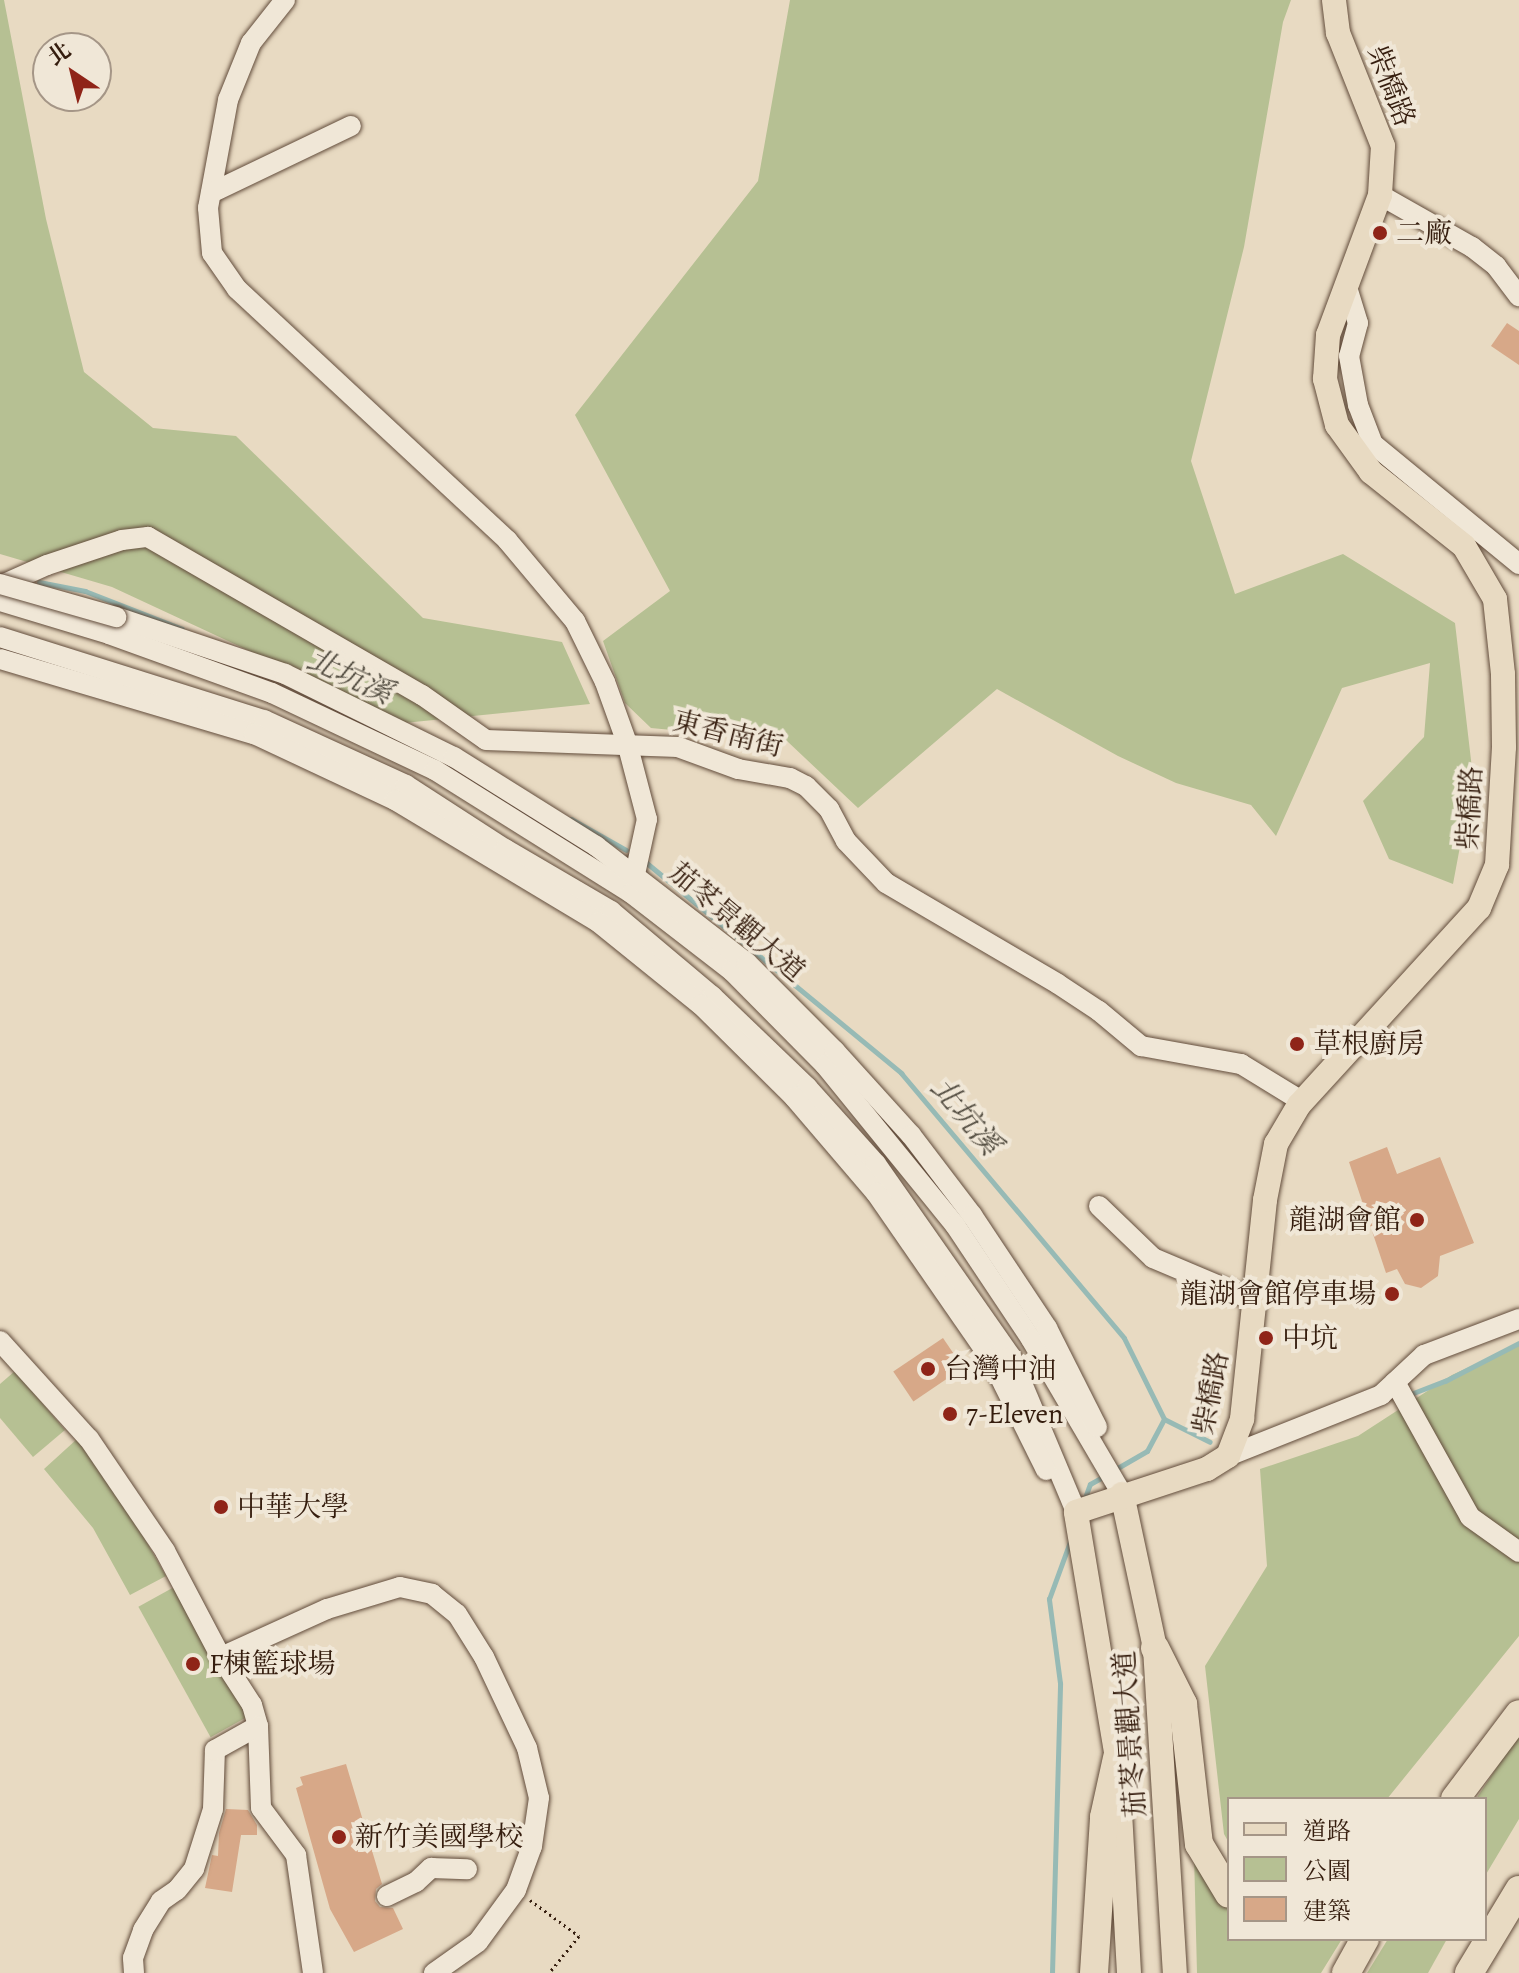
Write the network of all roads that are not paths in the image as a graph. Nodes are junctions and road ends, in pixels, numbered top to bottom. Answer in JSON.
{"nodes":[{"id":1,"x":285,"y":0,"type":"edge"},
{"id":2,"x":1334,"y":0,"type":"edge"},
{"id":3,"x":351,"y":126,"type":"dead end"},
{"id":4,"x":211,"y":193,"type":"junction"},
{"id":5,"x":1380,"y":195,"type":"junction"},
{"id":6,"x":1346,"y":284,"type":"junction"},
{"id":7,"x":1519,"y":296,"type":"edge"},
{"id":8,"x":1515,"y":553,"type":"edge"},
{"id":9,"x":0,"y":585,"type":"edge"},
{"id":10,"x":0,"y":601,"type":"edge"},
{"id":11,"x":113,"y":625,"type":"junction"},
{"id":12,"x":0,"y":637,"type":"edge"},
{"id":13,"x":0,"y":659,"type":"edge"},
{"id":14,"x":96,"y":678,"type":"junction"},
{"id":15,"x":627,"y":743,"type":"junction"},
{"id":16,"x":348,"y":758,"type":"junction"},
{"id":17,"x":395,"y":800,"type":"junction"},
{"id":18,"x":633,"y":884,"type":"junction"},
{"id":19,"x":604,"y":917,"type":"junction"},
{"id":20,"x":787,"y":1003,"type":"junction"},
{"id":21,"x":840,"y":1083,"type":"junction"},
{"id":22,"x":1303,"y":1102,"type":"junction"},
{"id":23,"x":1099,"y":1206,"type":"dead end"},
{"id":24,"x":930,"y":1238,"type":"junction"},
{"id":25,"x":1257,"y":1302,"type":"junction"},
{"id":26,"x":1519,"y":1319,"type":"edge"},
{"id":27,"x":0,"y":1341,"type":"edge"},
{"id":28,"x":991,"y":1359,"type":"junction"},
{"id":29,"x":1395,"y":1382,"type":"junction"},
{"id":30,"x":1228,"y":1456,"type":"junction"},
{"id":31,"x":1122,"y":1494,"type":"junction"},
{"id":32,"x":1076,"y":1512,"type":"junction"},
{"id":33,"x":1519,"y":1552,"type":"edge"},
{"id":34,"x":1155,"y":1648,"type":"junction"},
{"id":35,"x":221,"y":1657,"type":"junction"},
{"id":36,"x":1519,"y":1714,"type":"edge"},
{"id":37,"x":258,"y":1726,"type":"junction"},
{"id":38,"x":1117,"y":1758,"type":"junction"},
{"id":39,"x":1457,"y":1797,"type":"edge"},
{"id":40,"x":467,"y":1869,"type":"dead end"},
{"id":41,"x":1519,"y":1890,"type":"edge"},
{"id":42,"x":1227,"y":1891,"type":"edge"},
{"id":43,"x":387,"y":1896,"type":"dead end"},
{"id":44,"x":1364,"y":1941,"type":"edge"},
{"id":45,"x":134,"y":1973,"type":"edge"},
{"id":46,"x":313,"y":1973,"type":"edge"},
{"id":47,"x":434,"y":1973,"type":"edge"},
{"id":48,"x":1094,"y":1973,"type":"edge"},
{"id":49,"x":1129,"y":1973,"type":"edge"},
{"id":50,"x":1175,"y":1973,"type":"edge"},
{"id":51,"x":1346,"y":1973,"type":"edge"},
{"id":52,"x":1469,"y":1973,"type":"edge"}],
"edges":[{"from":1,"to":4,"type":"street"},
{"from":2,"to":5,"type":"main road","name":"柴橋路"},
{"from":3,"to":4,"type":"street"},
{"from":4,"to":15,"type":"street"},
{"from":5,"to":6,"type":"main road","name":"柴橋路"},
{"from":5,"to":7,"type":"street"},
{"from":6,"to":8,"type":"street"},
{"from":6,"to":22,"type":"main road","name":"柴橋路"},
{"from":9,"to":11,"type":"street","bridge":true},
{"from":9,"to":15,"type":"street","name":"東香南街"},
{"from":10,"to":11,"type":"street"},
{"from":11,"to":18,"type":"street","name":"茄苳景觀大道"},
{"from":12,"to":14,"type":"street"},
{"from":13,"to":14,"type":"street"},
{"from":14,"to":16,"type":"street","name":"茄苳景觀大道"},
{"from":14,"to":17,"type":"street","name":"茄苳景觀大道"},
{"from":15,"to":18,"type":"street"},
{"from":15,"to":22,"type":"street","name":"東香南街"},
{"from":16,"to":17,"type":"street"},
{"from":16,"to":19,"type":"street","name":"茄苳景觀大道"},
{"from":17,"to":19,"type":"street","name":"茄苳景觀大道"},
{"from":18,"to":20,"type":"street","name":"茄苳景觀大道"},
{"from":18,"to":21,"type":"street","name":"茄苳景觀大道"},
{"from":19,"to":24,"type":"street","name":"茄苳景觀大道"},
{"from":19,"to":28,"type":"street","name":"茄苳景觀大道"},
{"from":20,"to":21,"type":"street"},
{"from":20,"to":31,"type":"street","name":"茄苳景觀大道"},
{"from":21,"to":31,"type":"street","name":"茄苳景觀大道"},
{"from":22,"to":25,"type":"main road","name":"柴橋路"},
{"from":23,"to":25,"type":"street"},
{"from":24,"to":28,"type":"street"},
{"from":24,"to":32,"type":"street","name":"茄苳景觀大道"},
{"from":25,"to":30,"type":"main road","name":"柴橋路"},
{"from":26,"to":29,"type":"street"},
{"from":27,"to":35,"type":"street"},
{"from":28,"to":32,"type":"street","name":"茄苳景觀大道"},
{"from":29,"to":30,"type":"street"},
{"from":29,"to":33,"type":"street"},
{"from":30,"to":31,"type":"main road","name":"柴橋路"},
{"from":31,"to":32,"type":"main road","name":"柴橋路"},
{"from":31,"to":34,"type":"main road","name":"茄苳景觀大道"},
{"from":32,"to":38,"type":"main road","name":"茄苳景觀大道"},
{"from":34,"to":42,"type":"highway"},
{"from":34,"to":50,"type":"main road","name":"茄苳景觀大道"},
{"from":35,"to":37,"type":"street"},
{"from":35,"to":47,"type":"street"},
{"from":36,"to":39,"type":"highway"},
{"from":37,"to":45,"type":"street"},
{"from":37,"to":46,"type":"street"},
{"from":38,"to":48,"type":"highway"},
{"from":38,"to":49,"type":"main road","name":"茄苳景觀大道"},
{"from":40,"to":43,"type":"street"},
{"from":41,"to":52,"type":"highway"},
{"from":44,"to":51,"type":"highway"}]}
